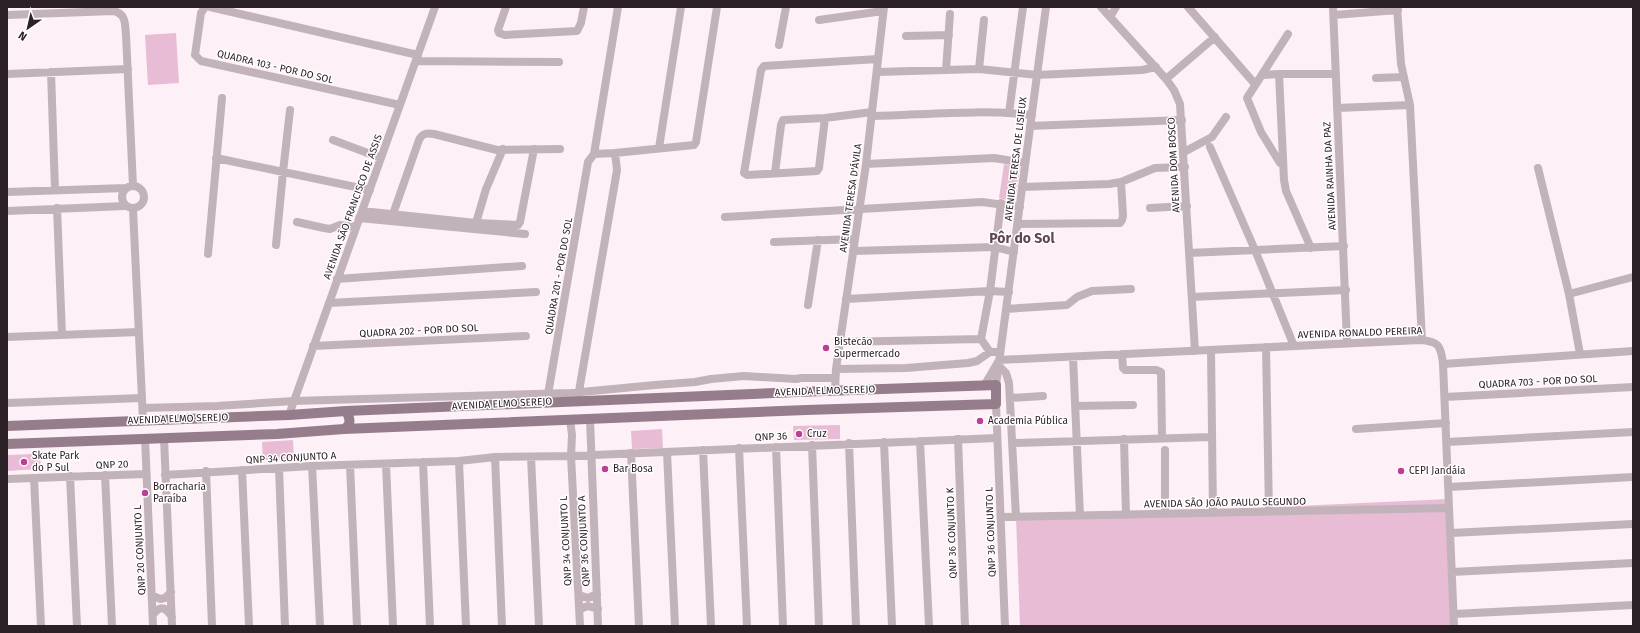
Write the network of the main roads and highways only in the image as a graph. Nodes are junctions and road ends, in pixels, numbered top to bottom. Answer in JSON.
{"nodes":[{"id":1,"x":793,"y":392,"type":"junction"},
{"id":2,"x":807,"y":392,"type":"junction"},
{"id":3,"x":362,"y":410,"type":"junction"},
{"id":4,"x":806,"y":410,"type":"junction"},
{"id":5,"x":346,"y":411,"type":"junction"},
{"id":6,"x":790,"y":411,"type":"junction"},
{"id":7,"x":7,"y":426,"type":"edge"},
{"id":8,"x":344,"y":429,"type":"junction"},
{"id":9,"x":362,"y":429,"type":"junction"},
{"id":10,"x":7,"y":444,"type":"edge"}],
"edges":[{"from":1,"to":2,"type":"main road","name":"AVENIDA ELMO SEREJO"},
{"from":1,"to":3,"type":"main road","name":"AVENIDA ELMO SEREJO"},
{"from":1,"to":6,"type":"main road"},
{"from":2,"to":4,"type":"main road"},
{"from":2,"to":4,"type":"main road","name":"AVENIDA ELMO SEREJO"},
{"from":3,"to":5,"type":"main road","name":"AVENIDA ELMO SEREJO"},
{"from":3,"to":9,"type":"main road"},
{"from":4,"to":6,"type":"main road","name":"AVENIDA ELMO SEREJO"},
{"from":5,"to":7,"type":"main road","name":"AVENIDA ELMO SEREJO"},
{"from":5,"to":8,"type":"main road"},
{"from":6,"to":9,"type":"main road","name":"AVENIDA ELMO SEREJO"},
{"from":8,"to":9,"type":"main road","name":"AVENIDA ELMO SEREJO"},
{"from":8,"to":10,"type":"main road","name":"AVENIDA ELMO SEREJO"}]}
